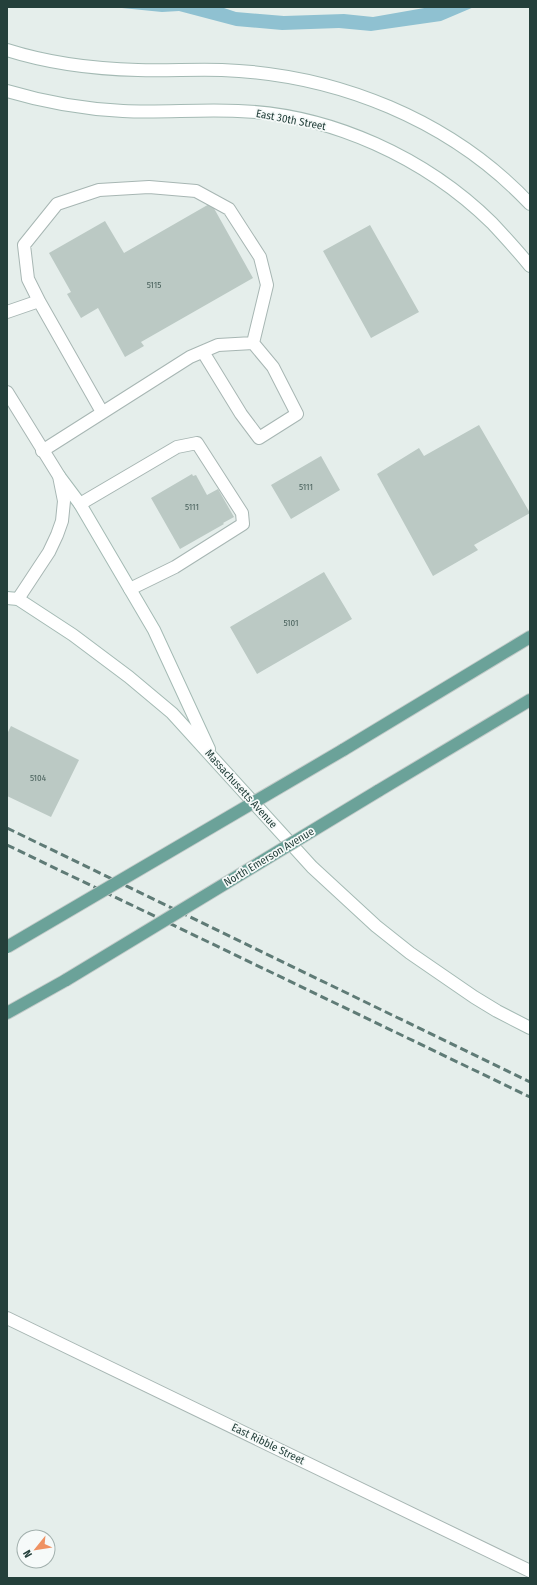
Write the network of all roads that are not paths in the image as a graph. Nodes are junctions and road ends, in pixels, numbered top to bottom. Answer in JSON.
{"nodes":[{"id":1,"x":7,"y":50,"type":"edge"},
{"id":2,"x":7,"y":91,"type":"edge"},
{"id":3,"x":530,"y":204,"type":"edge"},
{"id":4,"x":530,"y":266,"type":"edge"},
{"id":5,"x":39,"y":301,"type":"junction"},
{"id":6,"x":7,"y":312,"type":"edge"},
{"id":7,"x":253,"y":343,"type":"junction"},
{"id":8,"x":203,"y":352,"type":"junction"},
{"id":9,"x":7,"y":392,"type":"edge"},
{"id":10,"x":102,"y":412,"type":"junction"},
{"id":11,"x":42,"y":451,"type":"junction"},
{"id":12,"x":58,"y":476,"type":"junction"},
{"id":13,"x":80,"y":504,"type":"junction"},
{"id":14,"x":130,"y":589,"type":"junction"},
{"id":15,"x":13,"y":599,"type":"edge"},
{"id":16,"x":530,"y":636,"type":"edge"},
{"id":17,"x":530,"y":700,"type":"edge"},
{"id":18,"x":216,"y":763,"type":"junction"},
{"id":19,"x":7,"y":947,"type":"edge"},
{"id":20,"x":7,"y":1013,"type":"edge"},
{"id":21,"x":530,"y":1028,"type":"edge"},
{"id":22,"x":7,"y":1318,"type":"edge"},
{"id":23,"x":530,"y":1570,"type":"edge"}],
"edges":[{"from":1,"to":3,"type":"main road"},
{"from":2,"to":4,"type":"main road","name":"East 30th Street"},
{"from":5,"to":6,"type":"main road"},
{"from":5,"to":7,"type":"main road"},
{"from":5,"to":10,"type":"main road"},
{"from":7,"to":8,"type":"main road"},
{"from":7,"to":8,"type":"main road"},
{"from":8,"to":10,"type":"main road"},
{"from":9,"to":11,"type":"main road"},
{"from":10,"to":11,"type":"main road"},
{"from":11,"to":12,"type":"main road"},
{"from":12,"to":13,"type":"main road"},
{"from":12,"to":15,"type":"main road"},
{"from":13,"to":14,"type":"main road"},
{"from":13,"to":14,"type":"main road"},
{"from":14,"to":18,"type":"main road"},
{"from":15,"to":18,"type":"main road","name":"Massachusetts Avenue"},
{"from":16,"to":19,"type":"main road","bridge":true},
{"from":17,"to":20,"type":"main road","name":"North Emerson Avenue","bridge":true},
{"from":18,"to":21,"type":"main road","name":"Massachusetts Avenue"},
{"from":22,"to":23,"type":"main road","name":"East Ribble Street"}]}
